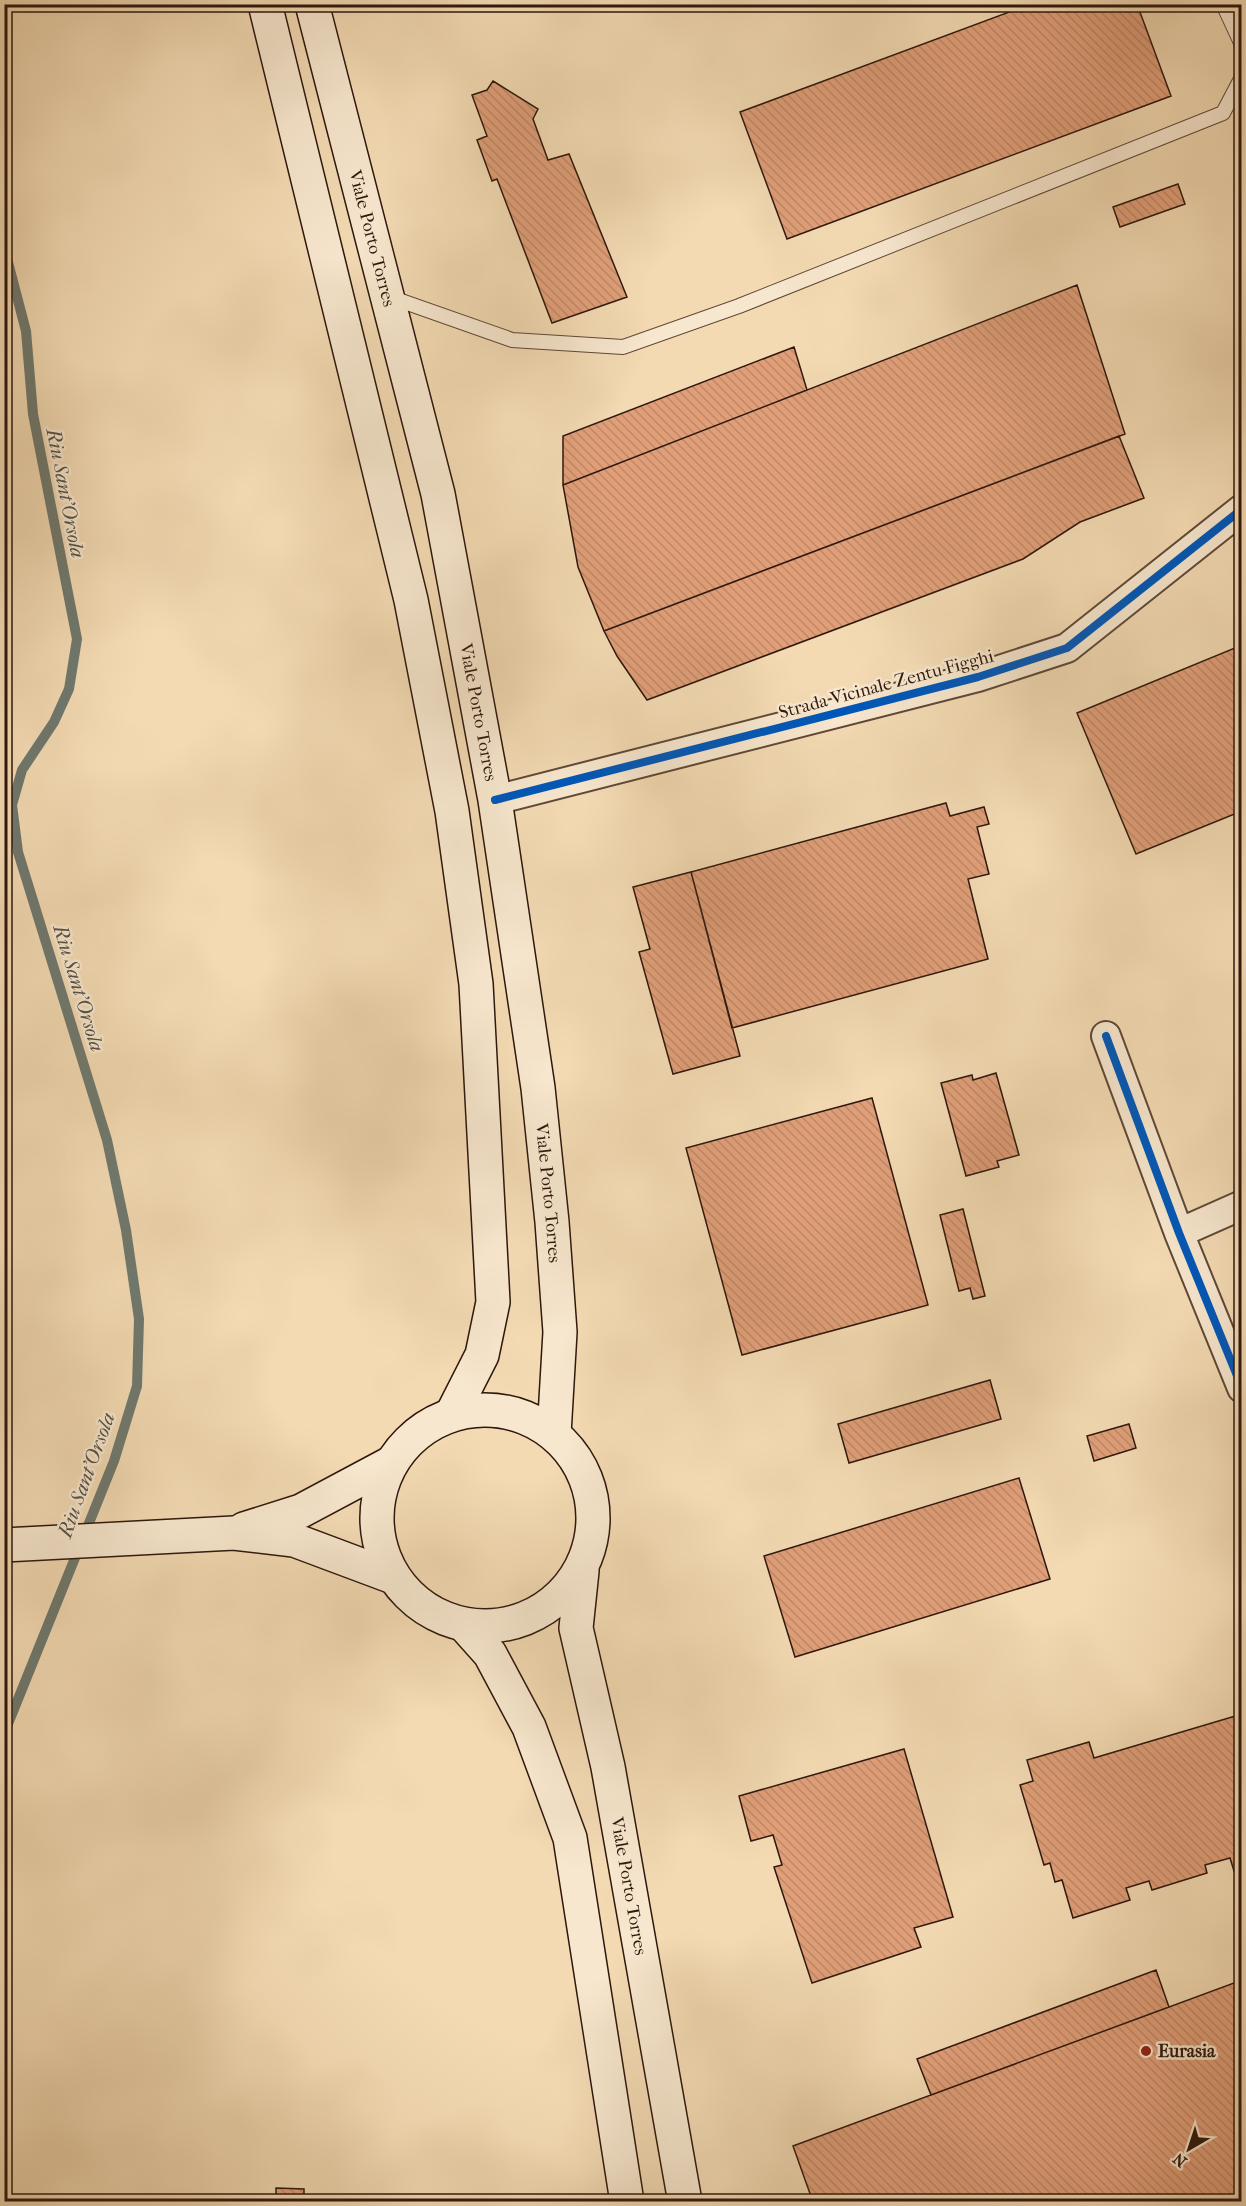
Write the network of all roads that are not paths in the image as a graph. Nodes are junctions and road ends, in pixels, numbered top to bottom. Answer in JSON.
{"nodes":[{"id":1,"x":265,"y":4,"type":"edge"},
{"id":2,"x":312,"y":4,"type":"edge"},
{"id":3,"x":1223,"y":4,"type":"edge"},
{"id":4,"x":1242,"y":45,"type":"edge"},
{"id":5,"x":1242,"y":78,"type":"edge"},
{"id":6,"x":388,"y":296,"type":"junction"},
{"id":7,"x":1242,"y":509,"type":"edge"},
{"id":8,"x":495,"y":800,"type":"junction"},
{"id":9,"x":1106,"y":1036,"type":"dead end"},
{"id":10,"x":1242,"y":1205,"type":"edge"},
{"id":11,"x":1179,"y":1233,"type":"junction"},
{"id":12,"x":1242,"y":1388,"type":"edge"},
{"id":13,"x":452,"y":1414,"type":"junction"},
{"id":14,"x":554,"y":1434,"type":"junction"},
{"id":15,"x":391,"y":1463,"type":"junction"},
{"id":16,"x":234,"y":1533,"type":"junction"},
{"id":17,"x":17,"y":1545,"type":"edge"},
{"id":18,"x":582,"y":1571,"type":"junction"},
{"id":19,"x":393,"y":1577,"type":"junction"},
{"id":20,"x":465,"y":1626,"type":"junction"},
{"id":21,"x":627,"y":2202,"type":"edge"},
{"id":22,"x":685,"y":2202,"type":"edge"}],
"edges":[{"from":1,"to":13,"type":"main road"},
{"from":2,"to":6,"type":"main road","name":"Viale Porto Torres"},
{"from":3,"to":4,"type":"lane"},
{"from":5,"to":6,"type":"lane"},
{"from":6,"to":8,"type":"main road","name":"Viale Porto Torres"},
{"from":7,"to":8,"type":"street","name":"Strada Vicinale Zentu Figghi"},
{"from":8,"to":14,"type":"main road","name":"Viale Porto Torres"},
{"from":9,"to":11,"type":"street"},
{"from":10,"to":11,"type":"street"},
{"from":11,"to":12,"type":"street"},
{"from":13,"to":14,"type":"main road"},
{"from":13,"to":15,"type":"main road"},
{"from":14,"to":18,"type":"main road"},
{"from":15,"to":16,"type":"main road"},
{"from":15,"to":19,"type":"main road"},
{"from":16,"to":17,"type":"main road"},
{"from":16,"to":19,"type":"main road"},
{"from":18,"to":20,"type":"main road"},
{"from":18,"to":22,"type":"main road","name":"Viale Porto Torres"},
{"from":19,"to":20,"type":"main road"},
{"from":20,"to":21,"type":"main road"}]}
